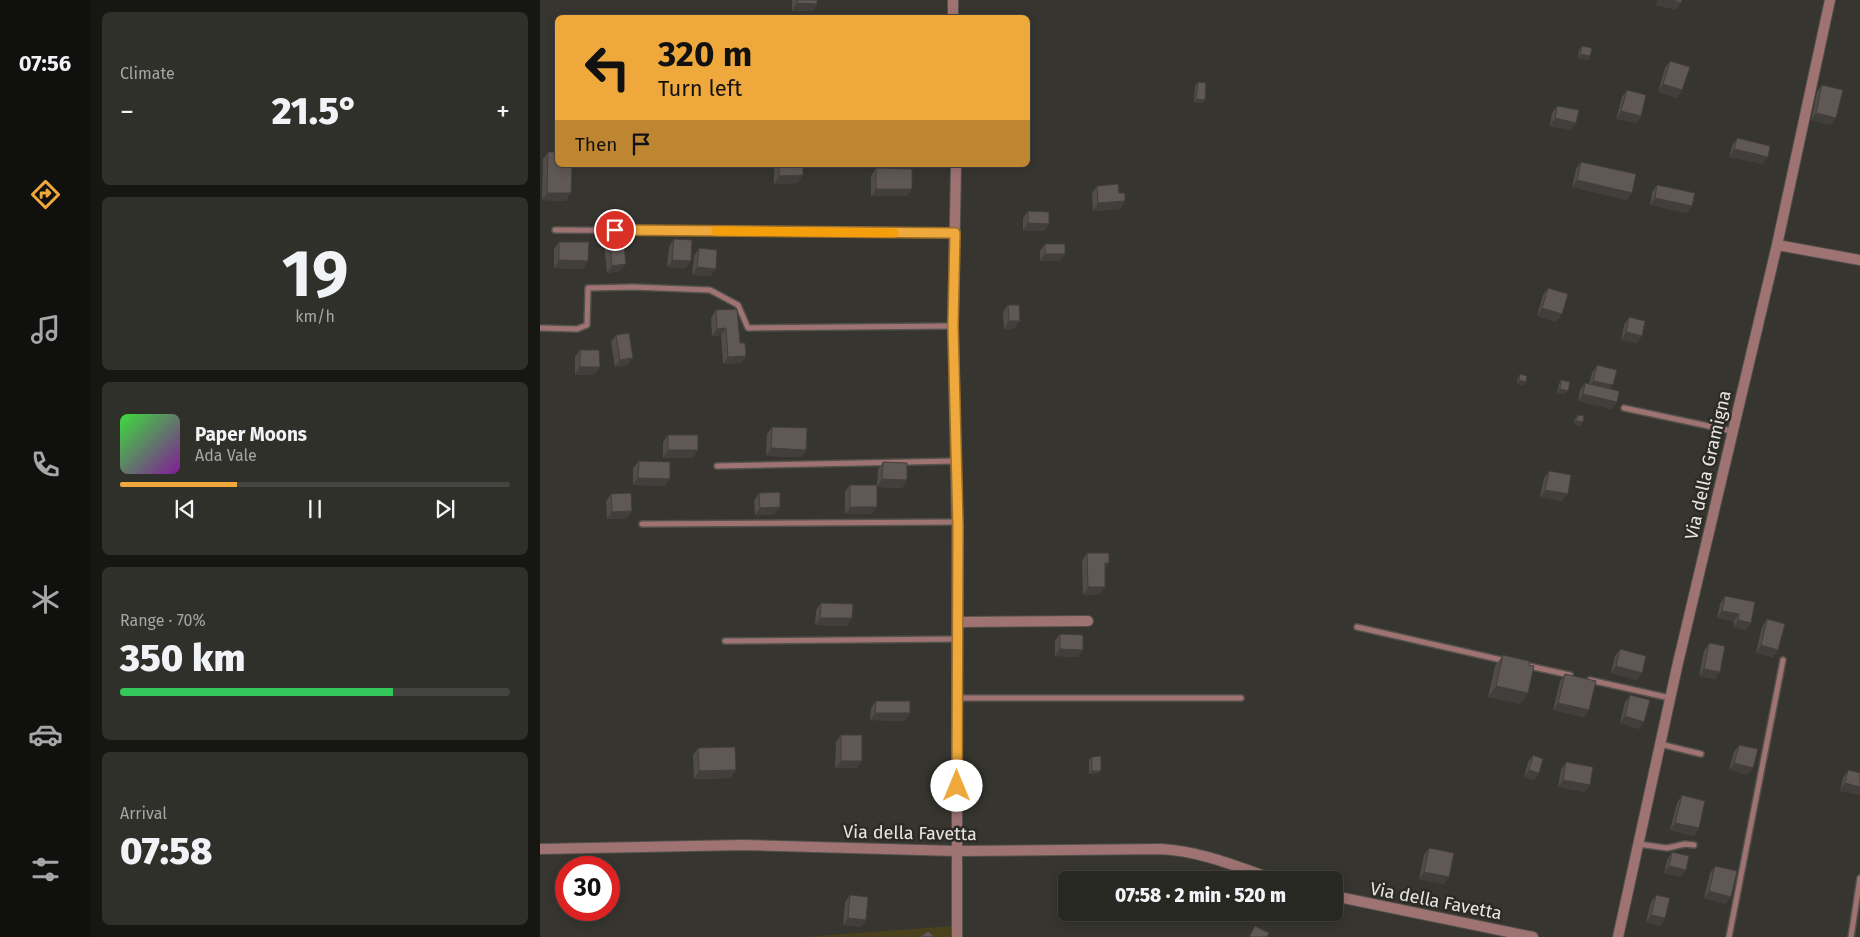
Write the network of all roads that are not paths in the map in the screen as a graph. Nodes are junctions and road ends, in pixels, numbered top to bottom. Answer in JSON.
{"nodes":[{"id":1,"x":953,"y":0,"type":"edge"},
{"id":2,"x":1830,"y":0,"type":"edge"},
{"id":3,"x":953,"y":15,"type":"edge"},
{"id":4,"x":956,"y":167,"type":"edge"},
{"id":5,"x":555,"y":230,"type":"dead end"},
{"id":6,"x":955,"y":233,"type":"junction"},
{"id":7,"x":1777,"y":245,"type":"junction"},
{"id":8,"x":1860,"y":260,"type":"edge"},
{"id":9,"x":953,"y":326,"type":"junction"},
{"id":10,"x":540,"y":328,"type":"edge"},
{"id":11,"x":1624,"y":408,"type":"dead end"},
{"id":12,"x":1732,"y":431,"type":"junction"},
{"id":13,"x":956,"y":461,"type":"junction"},
{"id":14,"x":717,"y":466,"type":"dead end"},
{"id":15,"x":957,"y":522,"type":"junction"},
{"id":16,"x":642,"y":524,"type":"dead end"},
{"id":17,"x":957,"y":622,"type":"junction"},
{"id":18,"x":1088,"y":622,"type":"dead end"},
{"id":19,"x":1357,"y":627,"type":"dead end"},
{"id":20,"x":956,"y":639,"type":"junction"},
{"id":21,"x":725,"y":641,"type":"dead end"},
{"id":22,"x":1783,"y":660,"type":"dead end"},
{"id":23,"x":1509,"y":661,"type":"edge"},
{"id":24,"x":1518,"y":664,"type":"edge"},
{"id":25,"x":1575,"y":676,"type":"edge"},
{"id":26,"x":1585,"y":679,"type":"edge"},
{"id":27,"x":957,"y":698,"type":"junction"},
{"id":28,"x":1241,"y":698,"type":"dead end"},
{"id":29,"x":1670,"y":698,"type":"junction"},
{"id":30,"x":1660,"y":744,"type":"junction"},
{"id":31,"x":1701,"y":754,"type":"dead end"},
{"id":32,"x":1638,"y":844,"type":"junction"},
{"id":33,"x":1694,"y":845,"type":"dead end"},
{"id":34,"x":540,"y":849,"type":"edge"},
{"id":35,"x":956,"y":850,"type":"junction"},
{"id":36,"x":1249,"y":871,"type":"edge"},
{"id":37,"x":1860,"y":878,"type":"edge"},
{"id":38,"x":1343,"y":898,"type":"edge"},
{"id":39,"x":957,"y":937,"type":"edge"},
{"id":40,"x":1533,"y":937,"type":"edge"},
{"id":41,"x":1618,"y":937,"type":"edge"},
{"id":42,"x":1729,"y":937,"type":"edge"},
{"id":43,"x":1851,"y":937,"type":"edge"}],
"edges":[{"from":1,"to":3,"type":"street"},
{"from":2,"to":7,"type":"street","name":"Via della Gramigna"},
{"from":4,"to":6,"type":"street"},
{"from":5,"to":6,"type":"lane"},
{"from":6,"to":9,"type":"street"},
{"from":7,"to":8,"type":"street"},
{"from":7,"to":12,"type":"street","name":"Via della Gramigna"},
{"from":9,"to":10,"type":"lane"},
{"from":9,"to":13,"type":"street"},
{"from":11,"to":12,"type":"lane"},
{"from":12,"to":29,"type":"street","name":"Via della Gramigna"},
{"from":13,"to":14,"type":"lane"},
{"from":13,"to":15,"type":"street"},
{"from":15,"to":16,"type":"lane"},
{"from":15,"to":17,"type":"street"},
{"from":17,"to":18,"type":"street"},
{"from":17,"to":20,"type":"street"},
{"from":19,"to":23,"type":"lane"},
{"from":20,"to":21,"type":"lane"},
{"from":20,"to":27,"type":"street"},
{"from":22,"to":42,"type":"lane"},
{"from":24,"to":25,"type":"lane"},
{"from":26,"to":29,"type":"lane"},
{"from":27,"to":28,"type":"lane"},
{"from":27,"to":35,"type":"street"},
{"from":29,"to":30,"type":"street","name":"Via della Gramigna"},
{"from":30,"to":31,"type":"lane"},
{"from":30,"to":32,"type":"street","name":"Via della Gramigna"},
{"from":32,"to":33,"type":"lane"},
{"from":32,"to":41,"type":"street","name":"Via della Gramigna"},
{"from":34,"to":35,"type":"street","name":"Via della Favetta"},
{"from":35,"to":36,"type":"street","name":"Via della Favetta"},
{"from":35,"to":39,"type":"street"},
{"from":37,"to":43,"type":"lane"},
{"from":38,"to":40,"type":"street","name":"Via della Favetta"}]}
